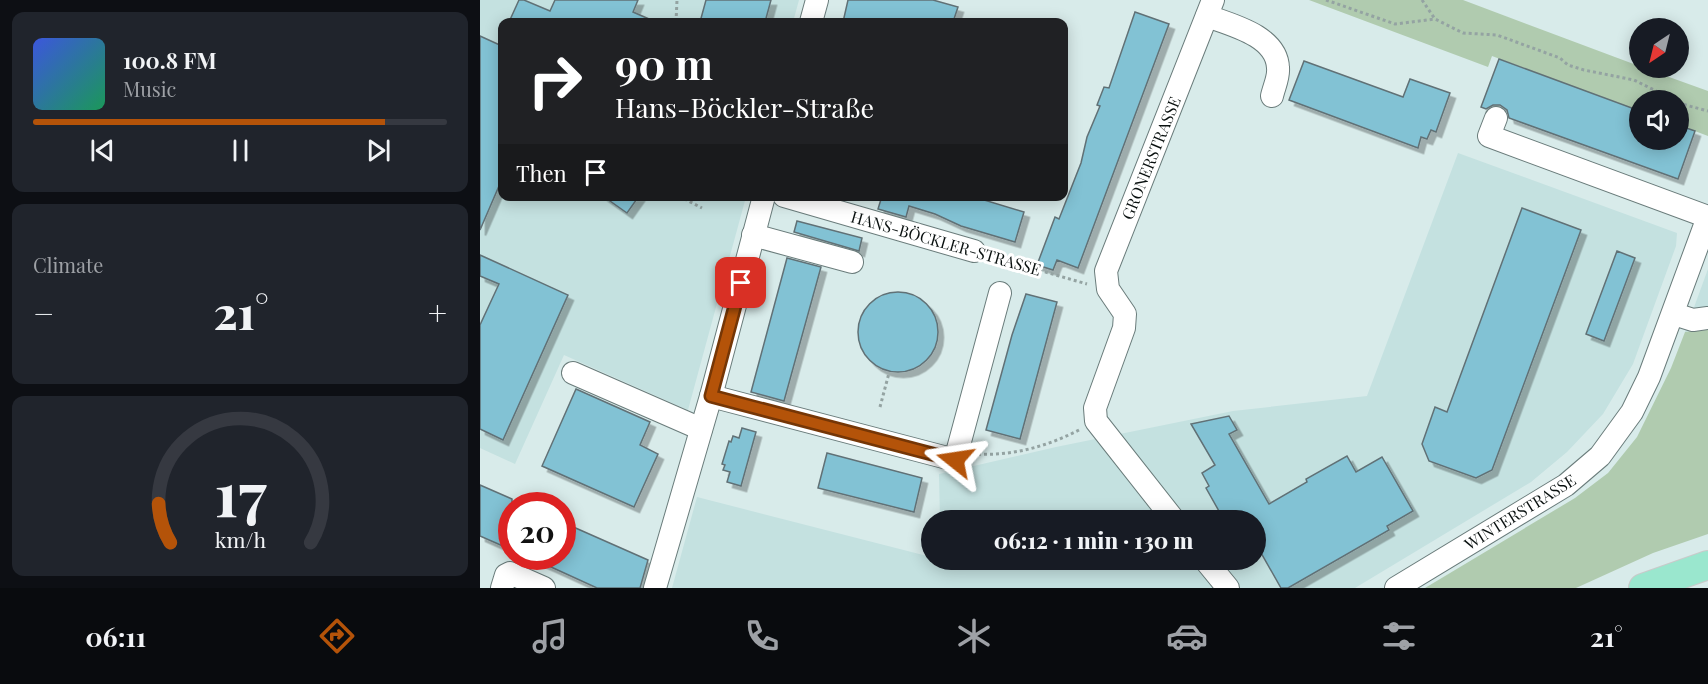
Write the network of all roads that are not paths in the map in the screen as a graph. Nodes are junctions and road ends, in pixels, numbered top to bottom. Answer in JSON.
{"nodes":[{"id":1,"x":817,"y":0,"type":"edge"},
{"id":2,"x":1210,"y":8,"type":"edge"},
{"id":3,"x":812,"y":18,"type":"edge"},
{"id":4,"x":1272,"y":96,"type":"dead end"},
{"id":5,"x":1496,"y":118,"type":"dead end"},
{"id":6,"x":763,"y":201,"type":"edge"},
{"id":7,"x":801,"y":201,"type":"edge"},
{"id":8,"x":1708,"y":217,"type":"edge"},
{"id":9,"x":753,"y":235,"type":"junction"},
{"id":10,"x":974,"y":251,"type":"road end"},
{"id":11,"x":852,"y":262,"type":"dead end"},
{"id":12,"x":1000,"y":293,"type":"dead end"},
{"id":13,"x":1674,"y":314,"type":"junction"},
{"id":14,"x":1708,"y":318,"type":"edge"},
{"id":15,"x":573,"y":373,"type":"dead end"},
{"id":16,"x":711,"y":396,"type":"junction"},
{"id":17,"x":701,"y":429,"type":"junction"},
{"id":18,"x":1166,"y":510,"type":"edge"},
{"id":19,"x":1708,"y":565,"type":"edge"},
{"id":20,"x":1213,"y":570,"type":"edge"},
{"id":21,"x":502,"y":588,"type":"edge"},
{"id":22,"x":544,"y":588,"type":"edge"},
{"id":23,"x":655,"y":588,"type":"edge"},
{"id":24,"x":1228,"y":588,"type":"edge"},
{"id":25,"x":1396,"y":588,"type":"edge"},
{"id":26,"x":1643,"y":588,"type":"edge"}],
"edges":[{"from":1,"to":3,"type":"street"},
{"from":2,"to":4,"type":"street"},
{"from":2,"to":18,"type":"street","name":"GRONERSTRASSE"},
{"from":5,"to":8,"type":"street"},
{"from":6,"to":9,"type":"street"},
{"from":7,"to":10,"type":"street","name":"HANS-BÖCKLER-STRASSE"},
{"from":8,"to":13,"type":"street","name":"WINTERSTRASSE"},
{"from":9,"to":11,"type":"street"},
{"from":9,"to":16,"type":"street"},
{"from":12,"to":16,"type":"street"},
{"from":13,"to":14,"type":"street"},
{"from":13,"to":25,"type":"street","name":"WINTERSTRASSE"},
{"from":15,"to":17,"type":"street"},
{"from":16,"to":17,"type":"street"},
{"from":17,"to":23,"type":"street"},
{"from":19,"to":26,"type":"main road"},
{"from":20,"to":24,"type":"street"},
{"from":21,"to":22,"type":"street"}]}
